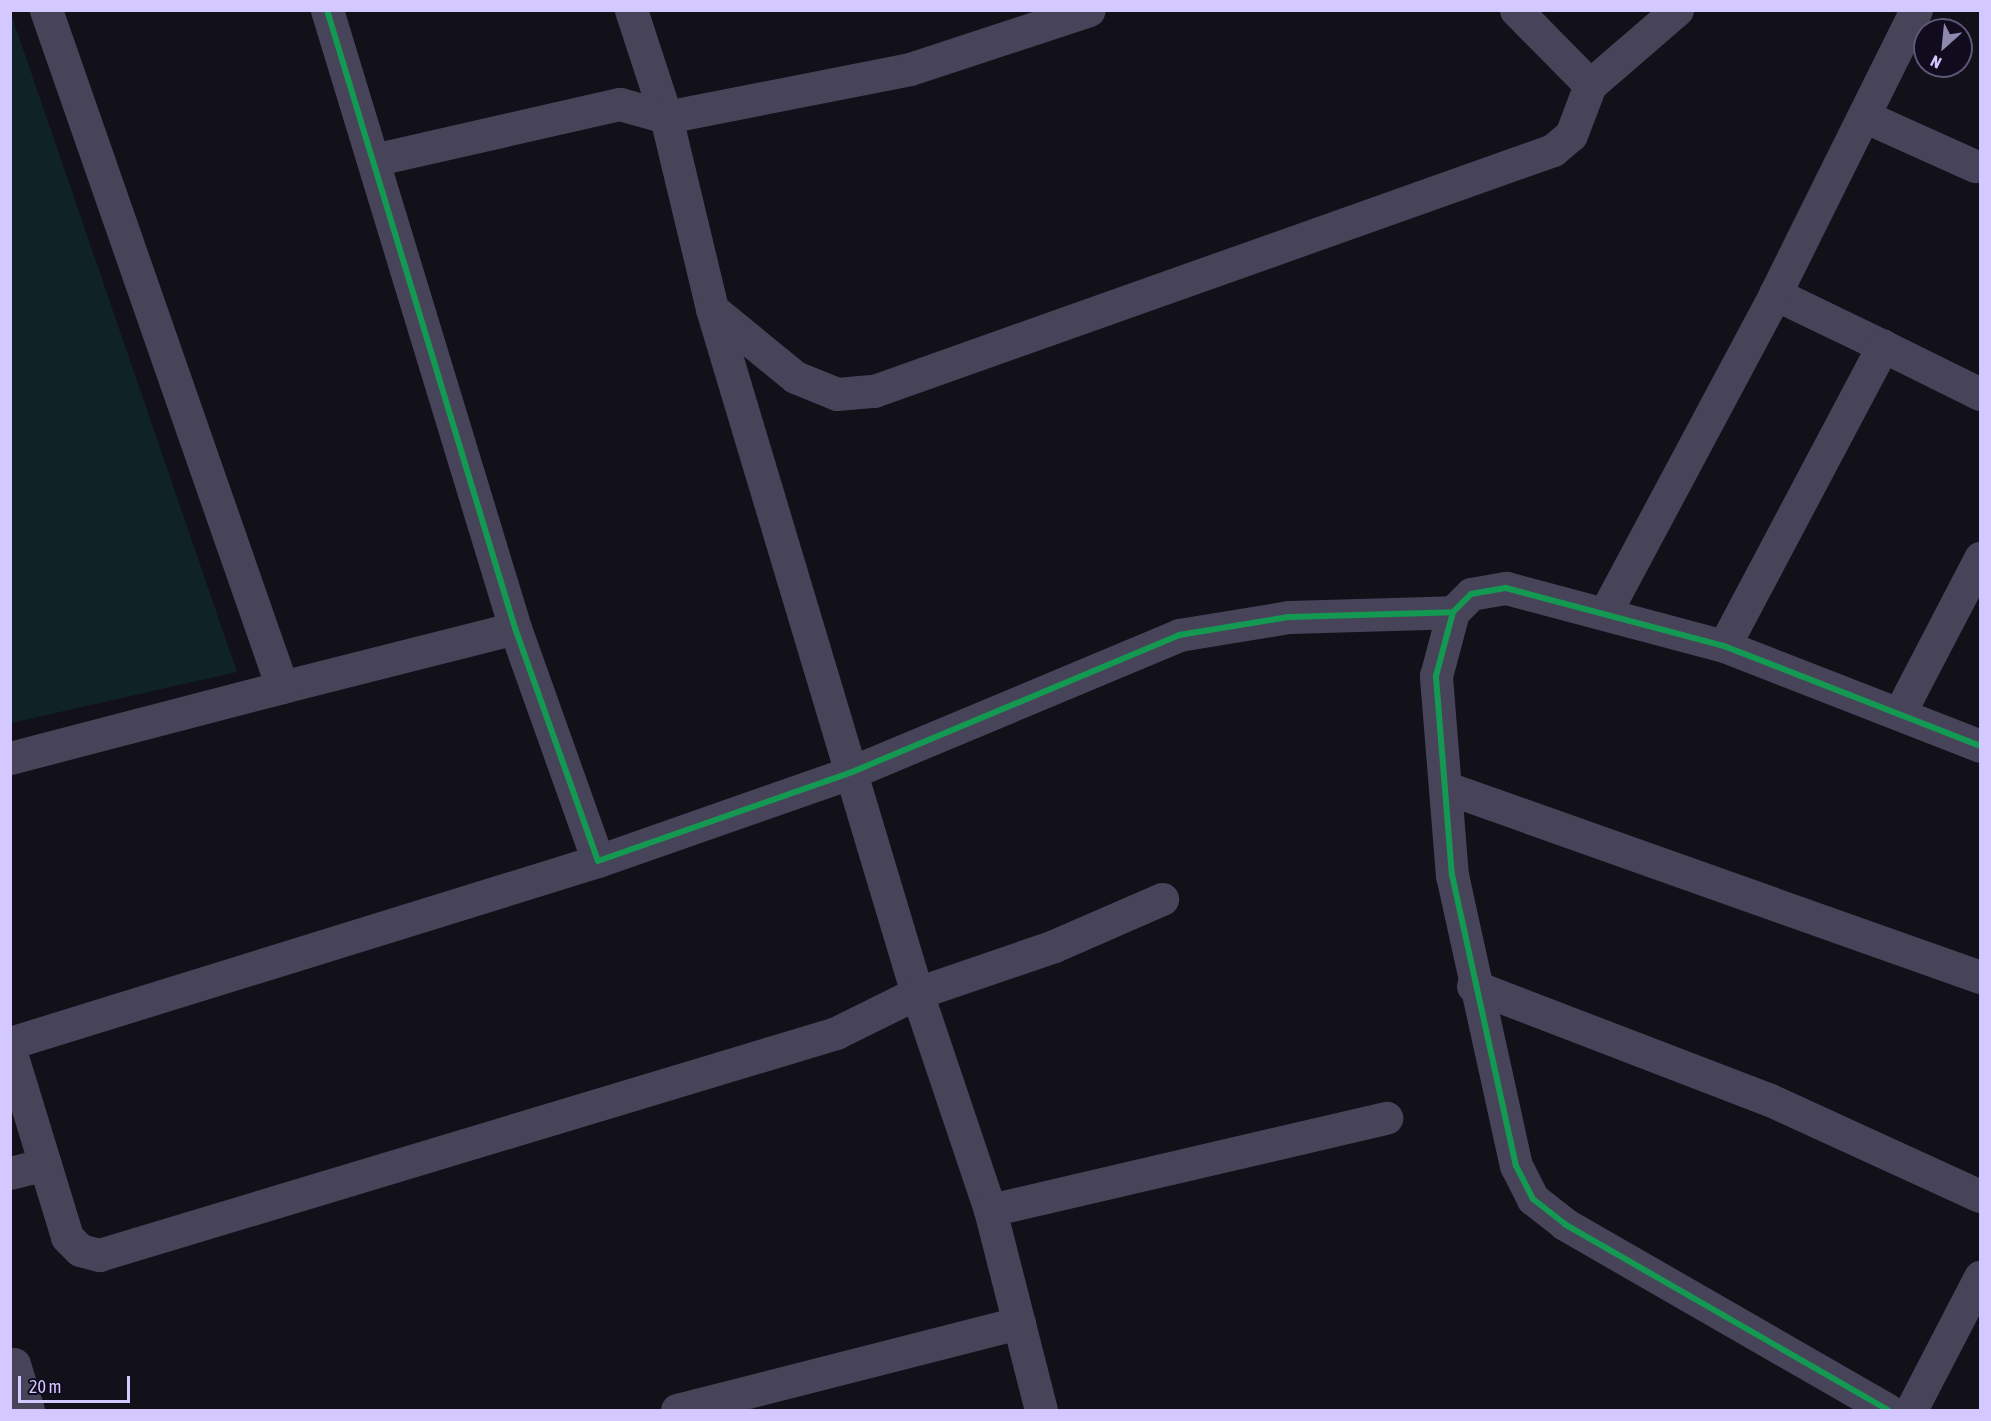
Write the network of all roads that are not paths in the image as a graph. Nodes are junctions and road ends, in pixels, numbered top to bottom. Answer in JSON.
{"nodes":[{"id":1,"x":45,"y":10,"type":"edge"},
{"id":2,"x":327,"y":10,"type":"edge"},
{"id":3,"x":632,"y":10,"type":"edge"},
{"id":4,"x":1089,"y":10,"type":"edge"},
{"id":5,"x":1516,"y":10,"type":"edge"},
{"id":6,"x":1677,"y":10,"type":"edge"},
{"id":7,"x":1916,"y":10,"type":"edge"},
{"id":8,"x":1590,"y":85,"type":"junction"},
{"id":9,"x":666,"y":117,"type":"junction"},
{"id":10,"x":1866,"y":117,"type":"junction"},
{"id":11,"x":373,"y":160,"type":"junction"},
{"id":12,"x":1979,"y":163,"type":"edge"},
{"id":13,"x":1775,"y":294,"type":"junction"},
{"id":14,"x":712,"y":309,"type":"junction"},
{"id":15,"x":1882,"y":346,"type":"junction"},
{"id":16,"x":1980,"y":394,"type":"edge"},
{"id":17,"x":1980,"y":558,"type":"edge"},
{"id":18,"x":1453,"y":612,"type":"junction"},
{"id":19,"x":1605,"y":613,"type":"junction"},
{"id":20,"x":515,"y":628,"type":"junction"},
{"id":21,"x":1724,"y":646,"type":"junction"},
{"id":22,"x":282,"y":687,"type":"junction"},
{"id":23,"x":1900,"y":712,"type":"junction"},
{"id":24,"x":1980,"y":746,"type":"edge"},
{"id":25,"x":10,"y":759,"type":"edge"},
{"id":26,"x":852,"y":772,"type":"junction"},
{"id":27,"x":1447,"y":788,"type":"junction"},
{"id":28,"x":598,"y":861,"type":"junction"},
{"id":29,"x":1162,"y":899,"type":"dead end"},
{"id":30,"x":1980,"y":977,"type":"edge"},
{"id":31,"x":1473,"y":986,"type":"junction"},
{"id":32,"x":917,"y":993,"type":"junction"},
{"id":33,"x":10,"y":1043,"type":"edge"},
{"id":34,"x":10,"y":1050,"type":"edge"},
{"id":35,"x":1386,"y":1118,"type":"dead end"},
{"id":36,"x":45,"y":1164,"type":"junction"},
{"id":37,"x":10,"y":1173,"type":"edge"},
{"id":38,"x":1980,"y":1196,"type":"edge"},
{"id":39,"x":990,"y":1210,"type":"junction"},
{"id":40,"x":1980,"y":1277,"type":"edge"},
{"id":41,"x":1019,"y":1323,"type":"junction"},
{"id":42,"x":14,"y":1364,"type":"dead end"},
{"id":43,"x":695,"y":1408,"type":"edge"},
{"id":44,"x":28,"y":1410,"type":"edge"},
{"id":45,"x":1041,"y":1410,"type":"edge"},
{"id":46,"x":1888,"y":1410,"type":"edge"},
{"id":47,"x":1911,"y":1410,"type":"edge"}],
"edges":[{"from":1,"to":22,"type":"street"},
{"from":2,"to":11,"type":"street"},
{"from":3,"to":9,"type":"street"},
{"from":4,"to":9,"type":"street"},
{"from":5,"to":8,"type":"street"},
{"from":6,"to":8,"type":"street"},
{"from":7,"to":10,"type":"street"},
{"from":8,"to":14,"type":"street"},
{"from":9,"to":11,"type":"street"},
{"from":9,"to":14,"type":"street"},
{"from":10,"to":12,"type":"street"},
{"from":10,"to":13,"type":"street"},
{"from":11,"to":20,"type":"street"},
{"from":13,"to":15,"type":"street"},
{"from":13,"to":19,"type":"street"},
{"from":14,"to":26,"type":"street"},
{"from":15,"to":16,"type":"street"},
{"from":15,"to":21,"type":"street"},
{"from":17,"to":23,"type":"street"},
{"from":18,"to":19,"type":"street"},
{"from":18,"to":26,"type":"street"},
{"from":18,"to":27,"type":"street"},
{"from":19,"to":21,"type":"street"},
{"from":20,"to":22,"type":"street"},
{"from":20,"to":28,"type":"street"},
{"from":21,"to":23,"type":"street"},
{"from":22,"to":25,"type":"street"},
{"from":23,"to":24,"type":"street"},
{"from":26,"to":28,"type":"street"},
{"from":26,"to":32,"type":"street"},
{"from":27,"to":30,"type":"street"},
{"from":27,"to":31,"type":"street"},
{"from":28,"to":33,"type":"street"},
{"from":29,"to":32,"type":"street"},
{"from":31,"to":38,"type":"street"},
{"from":31,"to":46,"type":"street"},
{"from":32,"to":36,"type":"street"},
{"from":32,"to":39,"type":"street"},
{"from":34,"to":36,"type":"street"},
{"from":35,"to":39,"type":"street"},
{"from":36,"to":37,"type":"street"},
{"from":39,"to":41,"type":"street"},
{"from":40,"to":47,"type":"street"},
{"from":41,"to":43,"type":"street"},
{"from":41,"to":45,"type":"street"},
{"from":42,"to":44,"type":"street"}]}
